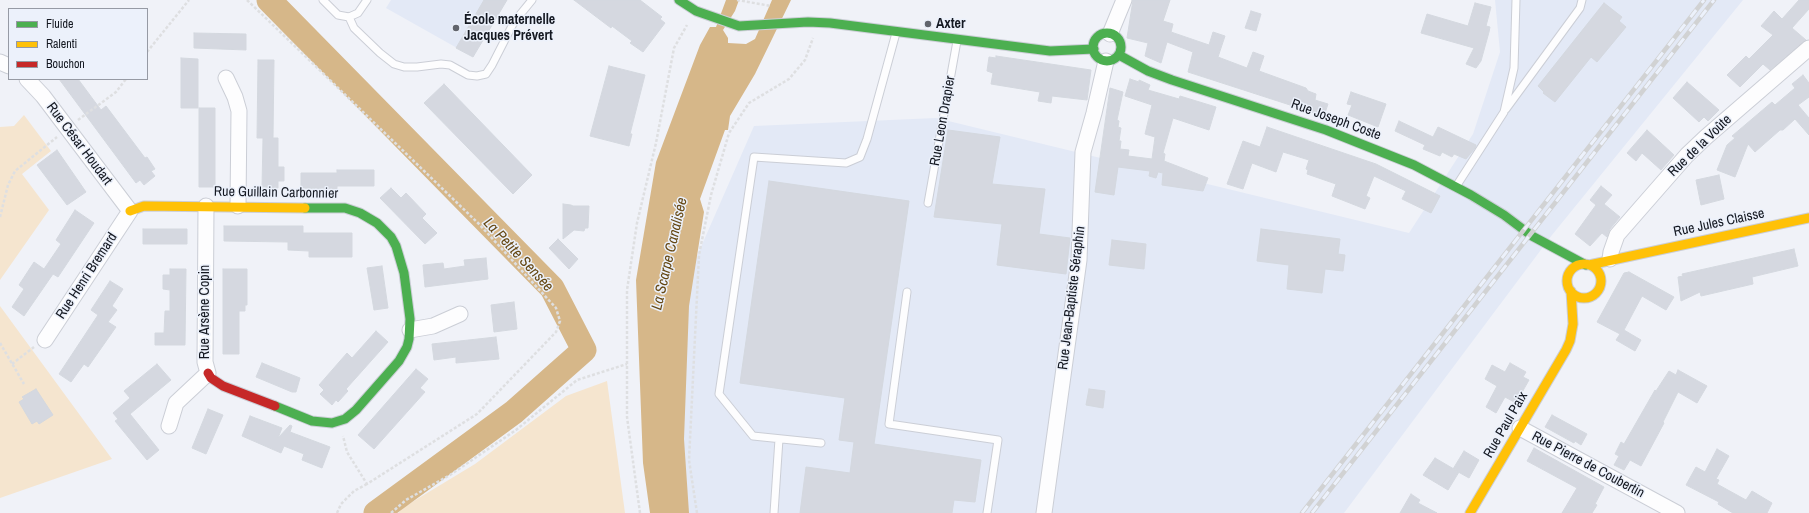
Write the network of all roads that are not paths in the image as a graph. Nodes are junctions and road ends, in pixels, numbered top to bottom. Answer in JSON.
{"nodes":[{"id":1,"x":323,"y":0,"type":"edge"},
{"id":2,"x":367,"y":0,"type":"edge"},
{"id":3,"x":532,"y":0,"type":"edge"},
{"id":4,"x":679,"y":0,"type":"edge"},
{"id":5,"x":1124,"y":0,"type":"edge"},
{"id":6,"x":1516,"y":0,"type":"edge"},
{"id":7,"x":1582,"y":0,"type":"edge"},
{"id":8,"x":702,"y":8,"type":"edge"},
{"id":9,"x":348,"y":18,"type":"junction"},
{"id":10,"x":897,"y":31,"type":"junction"},
{"id":11,"x":1110,"y":34,"type":"junction"},
{"id":12,"x":957,"y":39,"type":"junction"},
{"id":13,"x":1809,"y":48,"type":"edge"},
{"id":14,"x":1094,"y":49,"type":"junction"},
{"id":15,"x":1113,"y":58,"type":"junction"},
{"id":16,"x":226,"y":78,"type":"dead end"},
{"id":17,"x":28,"y":80,"type":"edge"},
{"id":18,"x":1504,"y":112,"type":"junction"},
{"id":19,"x":1456,"y":187,"type":"junction"},
{"id":20,"x":928,"y":203,"type":"dead end"},
{"id":21,"x":206,"y":206,"type":"junction"},
{"id":22,"x":238,"y":206,"type":"junction"},
{"id":23,"x":130,"y":211,"type":"junction"},
{"id":24,"x":1809,"y":218,"type":"edge"},
{"id":25,"x":1532,"y":236,"type":"junction"},
{"id":26,"x":1550,"y":256,"type":"dead end"},
{"id":27,"x":1613,"y":264,"type":"junction"},
{"id":28,"x":1588,"y":265,"type":"junction"},
{"id":29,"x":1562,"y":272,"type":"dead end"},
{"id":30,"x":1607,"y":277,"type":"dead end"},
{"id":31,"x":1568,"y":281,"type":"junction"},
{"id":32,"x":1601,"y":285,"type":"junction"},
{"id":33,"x":1571,"y":291,"type":"junction"},
{"id":34,"x":907,"y":292,"type":"dead end"},
{"id":35,"x":1596,"y":294,"type":"junction"},
{"id":36,"x":1589,"y":306,"type":"dead end"},
{"id":37,"x":460,"y":314,"type":"dead end"},
{"id":38,"x":1583,"y":321,"type":"dead end"},
{"id":39,"x":410,"y":330,"type":"junction"},
{"id":40,"x":45,"y":340,"type":"road end"},
{"id":41,"x":1566,"y":350,"type":"junction"},
{"id":42,"x":208,"y":373,"type":"junction"},
{"id":43,"x":169,"y":426,"type":"dead end"},
{"id":44,"x":1520,"y":428,"type":"junction"},
{"id":45,"x":779,"y":439,"type":"junction"},
{"id":46,"x":821,"y":443,"type":"dead end"},
{"id":47,"x":774,"y":513,"type":"edge"},
{"id":48,"x":987,"y":513,"type":"edge"},
{"id":49,"x":1044,"y":513,"type":"edge"},
{"id":50,"x":1470,"y":513,"type":"edge"},
{"id":51,"x":1677,"y":513,"type":"edge"}],
"edges":[{"from":1,"to":9,"type":"lane"},
{"from":2,"to":9,"type":"lane"},
{"from":3,"to":9,"type":"lane"},
{"from":4,"to":8,"type":"street"},
{"from":5,"to":11,"type":"street"},
{"from":6,"to":18,"type":"lane"},
{"from":7,"to":18,"type":"lane"},
{"from":8,"to":10,"type":"street"},
{"from":10,"to":12,"type":"street"},
{"from":10,"to":45,"type":"lane"},
{"from":11,"to":14,"type":"street"},
{"from":11,"to":15,"type":"street"},
{"from":12,"to":14,"type":"street"},
{"from":12,"to":20,"type":"lane","name":"Rue Leon Drapier"},
{"from":13,"to":27,"type":"street","name":"Rue de la Voûte"},
{"from":14,"to":15,"type":"street"},
{"from":15,"to":19,"type":"street","name":"Rue Joseph Coste"},
{"from":15,"to":49,"type":"street","name":"Rue Jean-Baptiste Séraphin"},
{"from":16,"to":22,"type":"street"},
{"from":17,"to":23,"type":"street","name":"Rue César Houdart"},
{"from":18,"to":19,"type":"lane"},
{"from":19,"to":25,"type":"street","name":"Rue Joseph Coste"},
{"from":21,"to":22,"type":"street","name":"Rue Guillain Carbonnier"},
{"from":21,"to":23,"type":"street","name":"Rue Guillain Carbonnier"},
{"from":21,"to":42,"type":"street","name":"Rue Arsène Copin"},
{"from":22,"to":39,"type":"street","name":"Rue Guillain Carbonnier"},
{"from":23,"to":40,"type":"street","name":"Rue Henri Bremard"},
{"from":24,"to":27,"type":"street","name":"Rue Jules Claisse"},
{"from":25,"to":26,"type":"street","name":"Rue Joseph Coste"},
{"from":25,"to":28,"type":"street","name":"Rue Joseph Coste"},
{"from":27,"to":28,"type":"street","name":"Rue Jules Claisse"},
{"from":28,"to":31,"type":"street"},
{"from":28,"to":32,"type":"street"},
{"from":29,"to":31,"type":"street"},
{"from":30,"to":32,"type":"street"},
{"from":31,"to":33,"type":"street"},
{"from":32,"to":35,"type":"street"},
{"from":33,"to":35,"type":"street"},
{"from":33,"to":41,"type":"street","name":"Rue Paul Paix"},
{"from":34,"to":48,"type":"lane"},
{"from":35,"to":36,"type":"street"},
{"from":37,"to":39,"type":"street"},
{"from":38,"to":41,"type":"street","name":"Rue Paul Paix"},
{"from":39,"to":42,"type":"street","name":"Rue Guillain Carbonnier"},
{"from":41,"to":44,"type":"street","name":"Rue Paul Paix"},
{"from":42,"to":43,"type":"street","name":"Rue Arsène Copin"},
{"from":44,"to":50,"type":"street","name":"Rue Paul Paix"},
{"from":44,"to":51,"type":"street","name":"Rue Pierre de Coubertin"},
{"from":45,"to":46,"type":"lane"},
{"from":45,"to":47,"type":"lane"}]}
